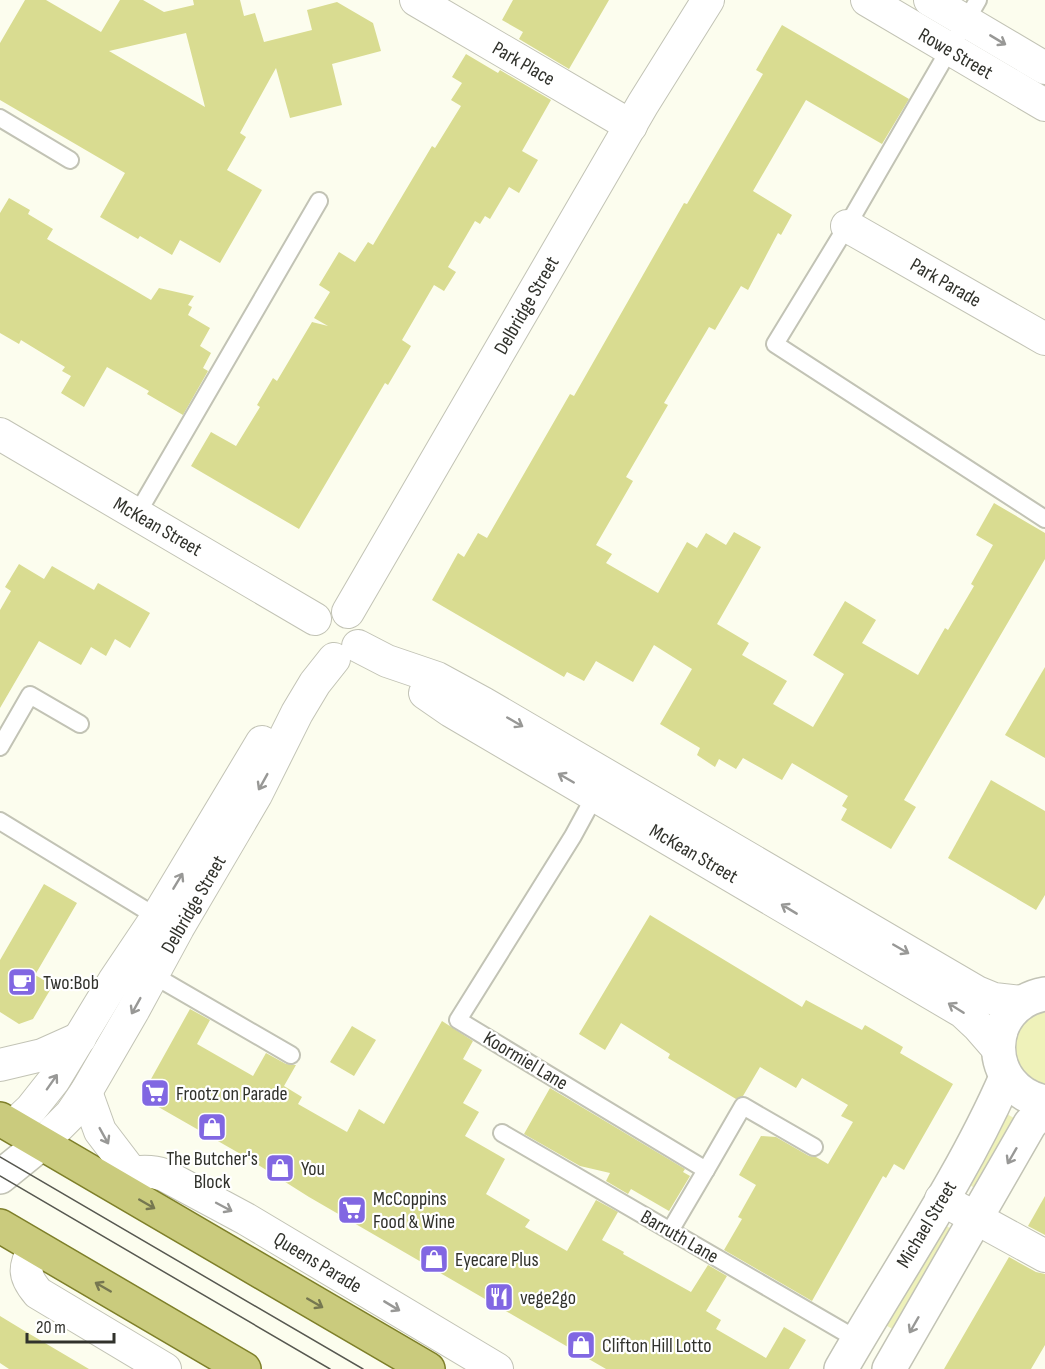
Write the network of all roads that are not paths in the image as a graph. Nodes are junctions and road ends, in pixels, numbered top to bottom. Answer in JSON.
{"nodes":[{"id":1,"x":416,"y":0,"type":"edge"},
{"id":2,"x":708,"y":0,"type":"edge"},
{"id":3,"x":867,"y":0,"type":"edge"},
{"id":4,"x":930,"y":0,"type":"edge"},
{"id":5,"x":972,"y":10,"type":"edge"},
{"id":6,"x":948,"y":49,"type":"junction"},
{"id":7,"x":1045,"y":68,"type":"edge"},
{"id":8,"x":1045,"y":105,"type":"edge"},
{"id":9,"x":0,"y":118,"type":"edge"},
{"id":10,"x":631,"y":126,"type":"junction"},
{"id":11,"x":70,"y":160,"type":"dead end"},
{"id":12,"x":320,"y":201,"type":"dead end"},
{"id":13,"x":847,"y":226,"type":"junction"},
{"id":14,"x":1045,"y":339,"type":"edge"},
{"id":15,"x":0,"y":434,"type":"edge"},
{"id":16,"x":137,"y":514,"type":"junction"},
{"id":17,"x":1045,"y":519,"type":"edge"},
{"id":18,"x":330,"y":643,"type":"junction"},
{"id":19,"x":80,"y":724,"type":"dead end"},
{"id":20,"x":0,"y":747,"type":"edge"},
{"id":21,"x":600,"y":784,"type":"junction"},
{"id":22,"x":0,"y":821,"type":"edge"},
{"id":23,"x":157,"y":917,"type":"junction"},
{"id":24,"x":858,"y":937,"type":"junction"},
{"id":25,"x":153,"y":975,"type":"junction"},
{"id":26,"x":1034,"y":998,"type":"edge"},
{"id":27,"x":80,"y":1038,"type":"junction"},
{"id":28,"x":291,"y":1055,"type":"dead end"},
{"id":29,"x":1002,"y":1063,"type":"junction"},
{"id":30,"x":0,"y":1065,"type":"edge"},
{"id":31,"x":86,"y":1092,"type":"junction"},
{"id":32,"x":1045,"y":1102,"type":"edge"},
{"id":33,"x":1045,"y":1108,"type":"edge"},
{"id":34,"x":4,"y":1127,"type":"edge"},
{"id":35,"x":502,"y":1133,"type":"dead end"},
{"id":36,"x":42,"y":1143,"type":"junction"},
{"id":37,"x":814,"y":1147,"type":"dead end"},
{"id":38,"x":706,"y":1170,"type":"junction"},
{"id":39,"x":118,"y":1176,"type":"junction"},
{"id":40,"x":0,"y":1177,"type":"edge"},
{"id":41,"x":941,"y":1199,"type":"junction"},
{"id":42,"x":975,"y":1219,"type":"junction"},
{"id":43,"x":0,"y":1226,"type":"edge"},
{"id":44,"x":670,"y":1231,"type":"junction"},
{"id":45,"x":34,"y":1247,"type":"junction"},
{"id":46,"x":1045,"y":1256,"type":"edge"},
{"id":47,"x":858,"y":1340,"type":"junction"},
{"id":48,"x":896,"y":1366,"type":"edge"},
{"id":49,"x":165,"y":1369,"type":"edge"},
{"id":50,"x":244,"y":1369,"type":"edge"},
{"id":51,"x":428,"y":1369,"type":"edge"},
{"id":52,"x":497,"y":1369,"type":"edge"},
{"id":53,"x":841,"y":1369,"type":"edge"}],
"edges":[{"from":1,"to":10,"type":"street","name":"Park Place"},
{"from":2,"to":10,"type":"street","name":"Delbridge Street"},
{"from":3,"to":6,"type":"street","name":"Rowe Street"},
{"from":4,"to":5,"type":"street","name":"Rowe Street"},
{"from":5,"to":6,"type":"lane"},
{"from":5,"to":7,"type":"street","name":"Rowe Street","one_way":true},
{"from":6,"to":8,"type":"street","name":"Rowe Street"},
{"from":6,"to":13,"type":"lane"},
{"from":9,"to":11,"type":"lane"},
{"from":10,"to":18,"type":"street","name":"Delbridge Street"},
{"from":12,"to":16,"type":"lane"},
{"from":13,"to":14,"type":"street","name":"Park Parade"},
{"from":13,"to":17,"type":"lane"},
{"from":15,"to":16,"type":"street","name":"McKean Street"},
{"from":16,"to":18,"type":"street","name":"McKean Street"},
{"from":18,"to":21,"type":"street","name":"McKean Street"},
{"from":23,"to":18,"type":"street","name":"Delbridge Street","one_way":true},
{"from":18,"to":25,"type":"street","name":"Delbridge Street","one_way":true},
{"from":19,"to":20,"type":"lane"},
{"from":21,"to":24,"type":"street","name":"McKean Street"},
{"from":21,"to":38,"type":"lane","name":"Koormiel Lane"},
{"from":22,"to":23,"type":"lane"},
{"from":23,"to":27,"type":"street","name":"Delbridge Street"},
{"from":24,"to":26,"type":"street","name":"McKean Street","one_way":true},
{"from":29,"to":24,"type":"street","name":"McKean Street","one_way":true},
{"from":25,"to":28,"type":"lane"},
{"from":25,"to":31,"type":"street","name":"Delbridge Street","one_way":true},
{"from":26,"to":29,"type":"street","name":"Michael Street"},
{"from":27,"to":30,"type":"street"},
{"from":34,"to":27,"type":"street","name":"Delbridge Street","one_way":true},
{"from":29,"to":32,"type":"street"},
{"from":29,"to":41,"type":"street","name":"Michael Street"},
{"from":31,"to":36,"type":"street","name":"Delbridge Street"},
{"from":31,"to":39,"type":"street","name":"Queens Parade","one_way":true},
{"from":33,"to":42,"type":"street","name":"Michael Street","one_way":true},
{"from":34,"to":36,"type":"main road","name":"Queens Parade"},
{"from":35,"to":44,"type":"lane","name":"Barruth Lane"},
{"from":36,"to":39,"type":"main road","name":"Queens Parade"},
{"from":36,"to":40,"type":"street"},
{"from":37,"to":38,"type":"lane"},
{"from":38,"to":44,"type":"lane"},
{"from":39,"to":51,"type":"main road","name":"Queens Parade","one_way":true},
{"from":39,"to":52,"type":"street","name":"Queens Parade","one_way":true},
{"from":41,"to":42,"type":"street"},
{"from":41,"to":47,"type":"street","name":"Michael Street"},
{"from":42,"to":46,"type":"street"},
{"from":42,"to":48,"type":"street","name":"Michael Street","one_way":true},
{"from":43,"to":45,"type":"main road"},
{"from":44,"to":47,"type":"lane","name":"Barruth Lane"},
{"from":45,"to":49,"type":"street"},
{"from":50,"to":45,"type":"main road","one_way":true},
{"from":47,"to":48,"type":"street"},
{"from":47,"to":53,"type":"street","name":"Michael Street"}]}
